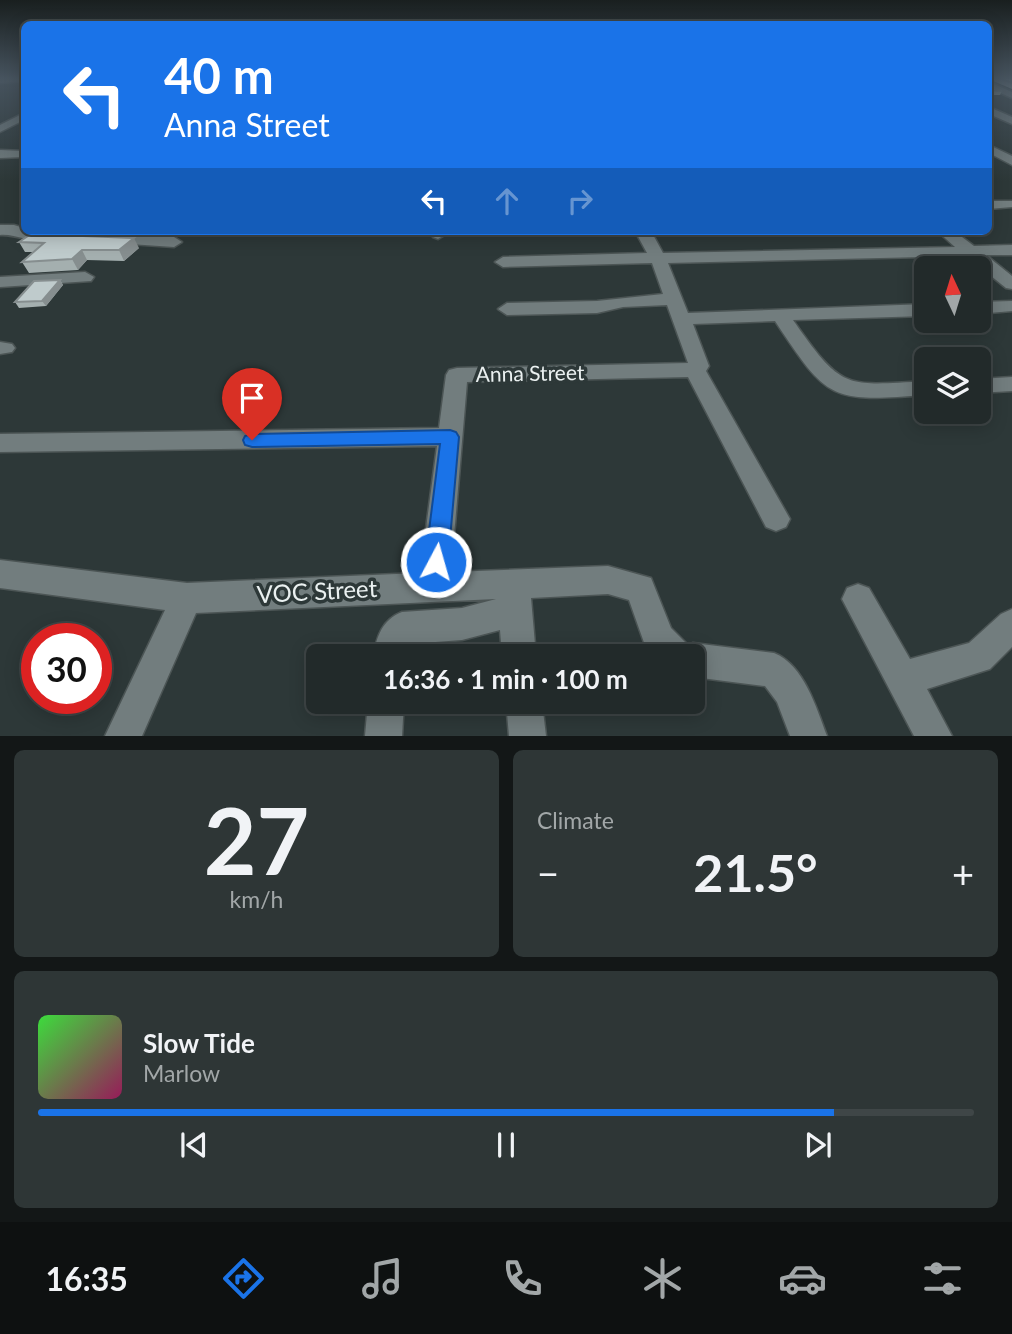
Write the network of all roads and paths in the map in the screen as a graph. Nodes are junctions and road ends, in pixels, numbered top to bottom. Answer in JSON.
{"nodes":[{"id":1,"x":995,"y":112,"type":"edge"},
{"id":2,"x":21,"y":118,"type":"edge"},
{"id":3,"x":1012,"y":121,"type":"edge"},
{"id":4,"x":0,"y":129,"type":"edge"},
{"id":5,"x":21,"y":134,"type":"edge"},
{"id":6,"x":21,"y":137,"type":"edge"},
{"id":7,"x":992,"y":150,"type":"edge"},
{"id":8,"x":0,"y":153,"type":"edge"},
{"id":9,"x":21,"y":154,"type":"edge"},
{"id":10,"x":1012,"y":161,"type":"edge"},
{"id":11,"x":1008,"y":204,"type":"dead end"},
{"id":12,"x":992,"y":205,"type":"edge"},
{"id":13,"x":0,"y":230,"type":"edge"},
{"id":14,"x":21,"y":232,"type":"edge"},
{"id":15,"x":26,"y":235,"type":"edge"},
{"id":16,"x":645,"y":235,"type":"edge"},
{"id":17,"x":950,"y":235,"type":"edge"},
{"id":18,"x":68,"y":237,"type":"edge"},
{"id":19,"x":94,"y":238,"type":"edge"},
{"id":20,"x":174,"y":242,"type":"dead end"},
{"id":21,"x":1012,"y":250,"type":"edge"},
{"id":22,"x":970,"y":251,"type":"junction"},
{"id":23,"x":658,"y":257,"type":"junction"},
{"id":24,"x":503,"y":262,"type":"dead end"},
{"id":25,"x":85,"y":277,"type":"dead end"},
{"id":26,"x":0,"y":282,"type":"edge"},
{"id":27,"x":1012,"y":284,"type":"edge"},
{"id":28,"x":673,"y":299,"type":"junction"},
{"id":29,"x":1012,"y":306,"type":"edge"},
{"id":30,"x":991,"y":307,"type":"edge"},
{"id":31,"x":507,"y":309,"type":"dead end"},
{"id":32,"x":914,"y":310,"type":"edge"},
{"id":33,"x":780,"y":316,"type":"junction"},
{"id":34,"x":681,"y":319,"type":"junction"},
{"id":35,"x":695,"y":370,"type":"junction"},
{"id":36,"x":1012,"y":384,"type":"edge"},
{"id":37,"x":991,"y":385,"type":"edge"},
{"id":38,"x":914,"y":389,"type":"edge"},
{"id":39,"x":450,"y":437,"type":"junction"},
{"id":40,"x":0,"y":443,"type":"edge"},
{"id":41,"x":776,"y":519,"type":"dead end"},
{"id":42,"x":0,"y":574,"type":"edge"},
{"id":43,"x":434,"y":587,"type":"junction"},
{"id":44,"x":516,"y":594,"type":"junction"},
{"id":45,"x":187,"y":598,"type":"junction"},
{"id":46,"x":858,"y":599,"type":"dead end"},
{"id":47,"x":1012,"y":625,"type":"edge"},
{"id":48,"x":392,"y":644,"type":"edge"},
{"id":49,"x":518,"y":644,"type":"edge"},
{"id":50,"x":664,"y":644,"type":"edge"},
{"id":51,"x":705,"y":661,"type":"edge"},
{"id":52,"x":905,"y":678,"type":"junction"},
{"id":53,"x":385,"y":714,"type":"edge"},
{"id":54,"x":525,"y":714,"type":"edge"},
{"id":55,"x":123,"y":736,"type":"edge"},
{"id":56,"x":383,"y":736,"type":"edge"},
{"id":57,"x":528,"y":736,"type":"edge"},
{"id":58,"x":809,"y":736,"type":"edge"},
{"id":59,"x":934,"y":736,"type":"edge"}],
"edges":[{"from":1,"to":3,"type":"street"},
{"from":2,"to":4,"type":"street"},
{"from":4,"to":5,"type":"street"},
{"from":6,"to":8,"type":"street"},
{"from":7,"to":10,"type":"street"},
{"from":8,"to":9,"type":"street"},
{"from":11,"to":12,"type":"street"},
{"from":13,"to":14,"type":"street"},
{"from":15,"to":18,"type":"street"},
{"from":16,"to":23,"type":"street"},
{"from":17,"to":22,"type":"street"},
{"from":19,"to":20,"type":"street"},
{"from":21,"to":22,"type":"street"},
{"from":22,"to":23,"type":"street"},
{"from":22,"to":27,"type":"street"},
{"from":23,"to":24,"type":"street"},
{"from":23,"to":28,"type":"street"},
{"from":25,"to":26,"type":"street"},
{"from":28,"to":31,"type":"street"},
{"from":28,"to":34,"type":"street"},
{"from":29,"to":30,"type":"street"},
{"from":32,"to":33,"type":"street"},
{"from":33,"to":34,"type":"street"},
{"from":33,"to":38,"type":"street"},
{"from":34,"to":35,"type":"street"},
{"from":35,"to":39,"type":"street","name":"Anna Street"},
{"from":35,"to":41,"type":"street"},
{"from":36,"to":37,"type":"street"},
{"from":39,"to":40,"type":"street"},
{"from":39,"to":43,"type":"street"},
{"from":42,"to":45,"type":"street","name":"VOC Street"},
{"from":43,"to":44,"type":"street","name":"VOC Street"},
{"from":43,"to":45,"type":"street","name":"VOC Street"},
{"from":44,"to":48,"type":"street"},
{"from":44,"to":49,"type":"street"},
{"from":44,"to":50,"type":"street","name":"VOC Street"},
{"from":45,"to":55,"type":"street"},
{"from":46,"to":52,"type":"street"},
{"from":47,"to":52,"type":"street"},
{"from":51,"to":58,"type":"street"},
{"from":52,"to":59,"type":"street"},
{"from":53,"to":56,"type":"street"},
{"from":54,"to":57,"type":"street"}]}
